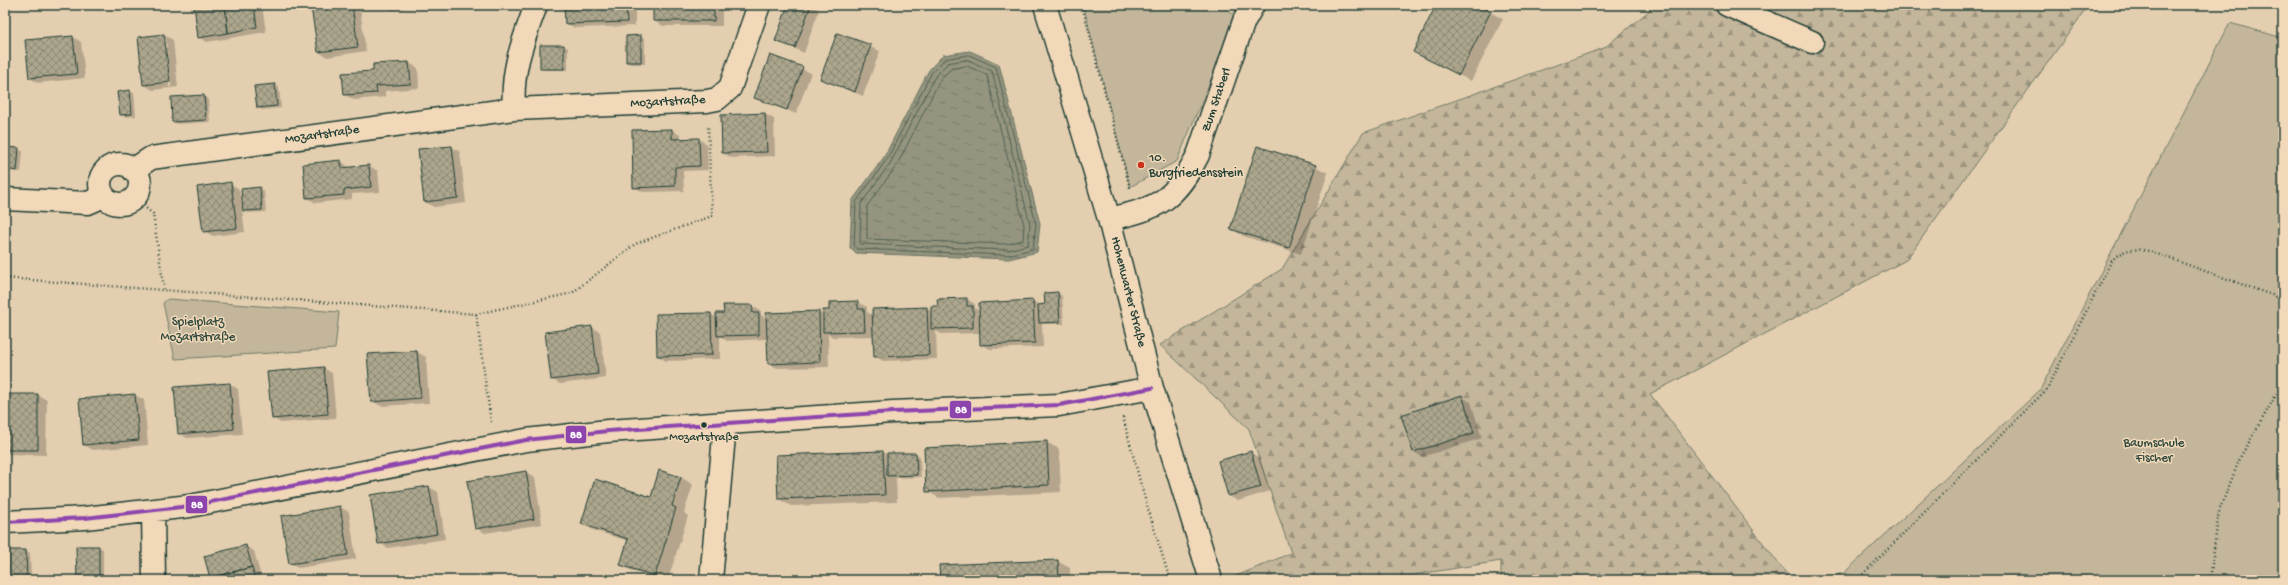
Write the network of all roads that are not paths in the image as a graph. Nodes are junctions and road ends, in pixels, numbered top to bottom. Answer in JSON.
{"nodes":[{"id":1,"x":536,"y":5,"type":"edge"},
{"id":2,"x":759,"y":5,"type":"edge"},
{"id":3,"x":1045,"y":5,"type":"edge"},
{"id":4,"x":1252,"y":5,"type":"edge"},
{"id":5,"x":1727,"y":5,"type":"edge"},
{"id":6,"x":1812,"y":42,"type":"dead end"},
{"id":7,"x":514,"y":109,"type":"junction"},
{"id":8,"x":133,"y":170,"type":"junction"},
{"id":9,"x":104,"y":196,"type":"junction"},
{"id":10,"x":5,"y":199,"type":"edge"},
{"id":11,"x":1109,"y":219,"type":"junction"},
{"id":12,"x":1152,"y":388,"type":"junction"},
{"id":13,"x":725,"y":425,"type":"junction"},
{"id":14,"x":153,"y":511,"type":"junction"},
{"id":15,"x":5,"y":522,"type":"edge"},
{"id":16,"x":154,"y":580,"type":"edge"},
{"id":17,"x":711,"y":580,"type":"edge"},
{"id":18,"x":1210,"y":580,"type":"edge"}],
"edges":[{"from":1,"to":7,"type":"street"},
{"from":2,"to":7,"type":"street","name":"Mozartstraße"},
{"from":3,"to":11,"type":"street","name":"Hohenwarter Straße"},
{"from":4,"to":11,"type":"street","name":"Zum Staberl"},
{"from":5,"to":6,"type":"street"},
{"from":7,"to":8,"type":"street","name":"Mozartstraße"},
{"from":8,"to":9,"type":"street"},
{"from":8,"to":9,"type":"street"},
{"from":9,"to":10,"type":"street"},
{"from":11,"to":12,"type":"street","name":"Hohenwarter Straße"},
{"from":12,"to":13,"type":"street"},
{"from":12,"to":18,"type":"street","name":"Hohenwarter Straße"},
{"from":13,"to":14,"type":"street"},
{"from":13,"to":17,"type":"street"},
{"from":14,"to":15,"type":"street"},
{"from":14,"to":16,"type":"street"}]}
